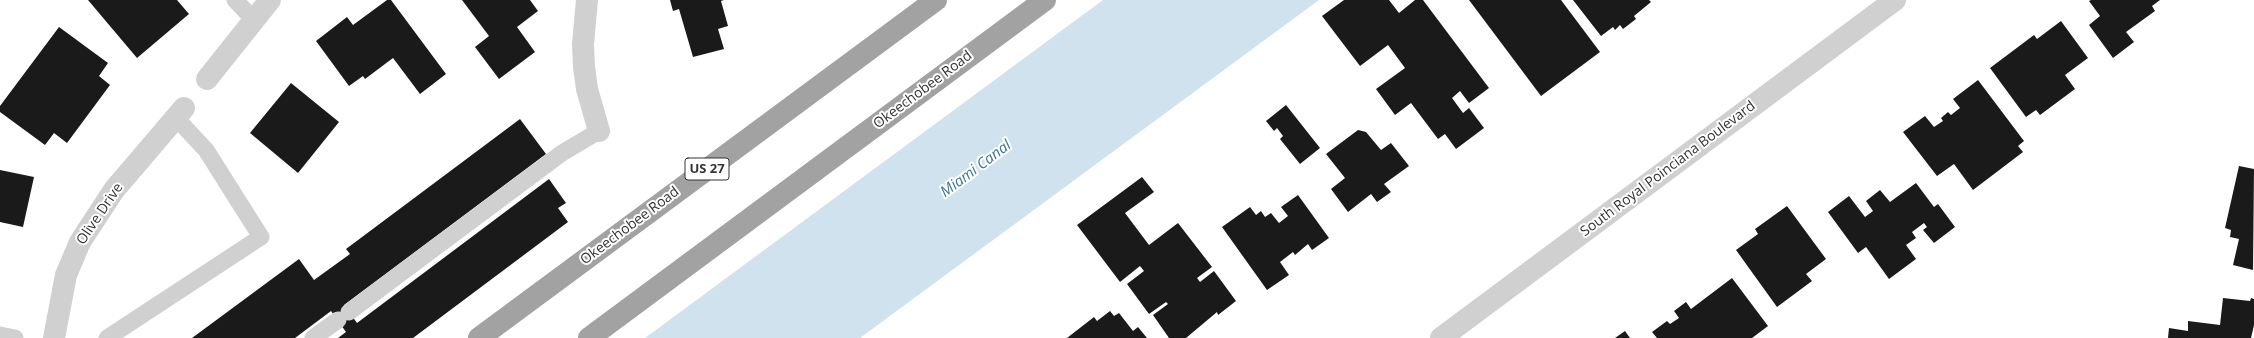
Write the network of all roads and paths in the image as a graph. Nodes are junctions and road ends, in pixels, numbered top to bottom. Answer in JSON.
{"nodes":[{"id":1,"x":235,"y":0,"type":"edge"},
{"id":2,"x":270,"y":0,"type":"edge"},
{"id":3,"x":587,"y":0,"type":"edge"},
{"id":4,"x":936,"y":0,"type":"edge"},
{"id":5,"x":1045,"y":0,"type":"edge"},
{"id":6,"x":1895,"y":0,"type":"edge"},
{"id":7,"x":254,"y":20,"type":"junction"},
{"id":8,"x":207,"y":79,"type":"dead end"},
{"id":9,"x":180,"y":113,"type":"joint"},
{"id":10,"x":599,"y":131,"type":"joint"},
{"id":11,"x":0,"y":335,"type":"edge"},
{"id":12,"x":15,"y":338,"type":"edge"},
{"id":13,"x":54,"y":338,"type":"edge"},
{"id":14,"x":107,"y":338,"type":"edge"},
{"id":15,"x":313,"y":338,"type":"edge"},
{"id":16,"x":479,"y":338,"type":"edge"},
{"id":17,"x":589,"y":338,"type":"edge"},
{"id":18,"x":1441,"y":338,"type":"edge"}],
"edges":[{"from":1,"to":7,"type":"lane"},
{"from":2,"to":7,"type":"street"},
{"from":3,"to":10,"type":"street"},
{"from":4,"to":16,"type":"highway","name":"Okeechobee Road","number":"US 27"},
{"from":5,"to":17,"type":"highway","name":"Okeechobee Road"},
{"from":6,"to":18,"type":"street","name":"South Royal Poinciana Boulevard"},
{"from":7,"to":8,"type":"street"},
{"from":9,"to":13,"type":"street","name":"Olive Drive"},
{"from":9,"to":14,"type":"lane"},
{"from":10,"to":15,"type":"lane"},
{"from":11,"to":12,"type":"lane"}]}
